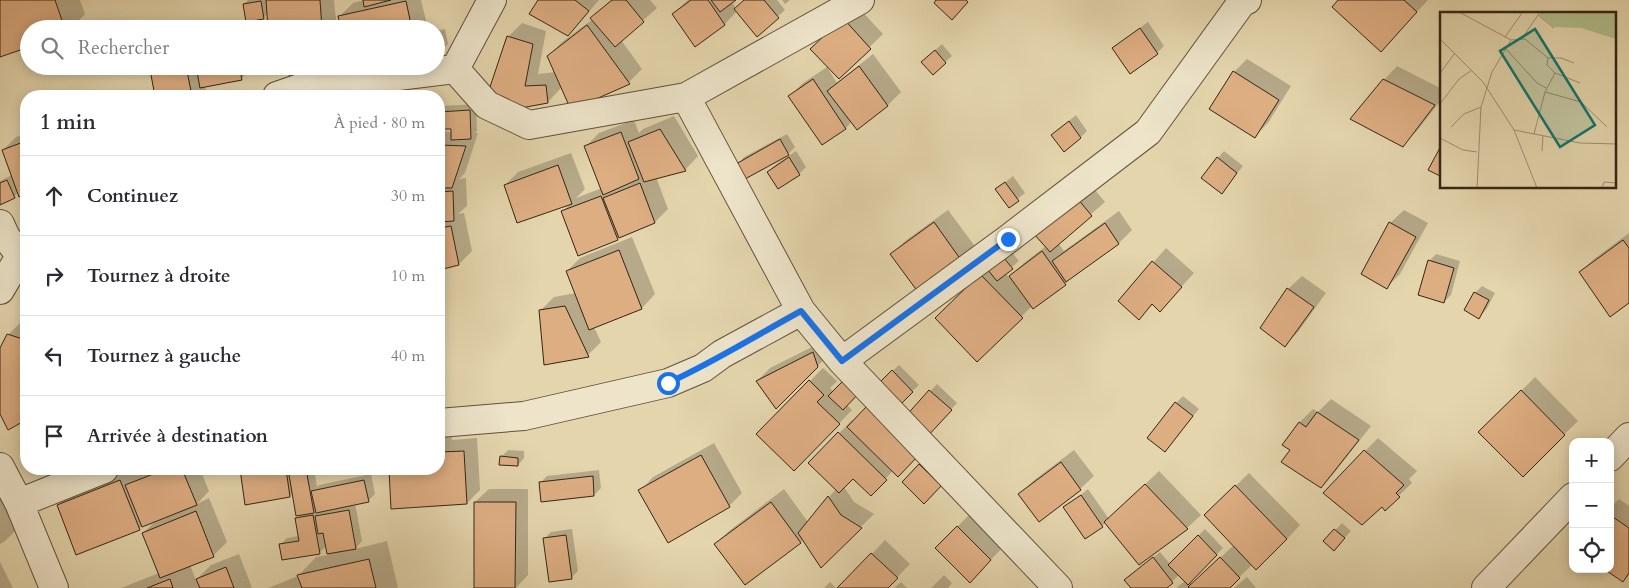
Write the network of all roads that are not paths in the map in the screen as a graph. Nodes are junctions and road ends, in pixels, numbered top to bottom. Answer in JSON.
{"nodes":[{"id":1,"x":492,"y":0,"type":"edge"},
{"id":2,"x":860,"y":0,"type":"edge"},
{"id":3,"x":1247,"y":0,"type":"edge"},
{"id":4,"x":455,"y":69,"type":"junction"},
{"id":5,"x":445,"y":70,"type":"edge"},
{"id":6,"x":406,"y":75,"type":"edge"},
{"id":7,"x":294,"y":90,"type":"edge"},
{"id":8,"x":686,"y":97,"type":"junction"},
{"id":9,"x":0,"y":224,"type":"edge"},
{"id":10,"x":20,"y":248,"type":"edge"},
{"id":11,"x":20,"y":255,"type":"edge"},
{"id":12,"x":0,"y":290,"type":"edge"},
{"id":13,"x":801,"y":311,"type":"junction"},
{"id":14,"x":842,"y":361,"type":"junction"},
{"id":15,"x":445,"y":423,"type":"edge"},
{"id":16,"x":1629,"y":437,"type":"edge"},
{"id":17,"x":1614,"y":453,"type":"edge"},
{"id":18,"x":0,"y":467,"type":"edge"},
{"id":19,"x":89,"y":475,"type":"edge"},
{"id":20,"x":1569,"y":501,"type":"edge"},
{"id":21,"x":19,"y":503,"type":"junction"},
{"id":22,"x":54,"y":588,"type":"edge"},
{"id":23,"x":1058,"y":588,"type":"edge"},
{"id":24,"x":1486,"y":588,"type":"edge"}],
"edges":[{"from":1,"to":4,"type":"street"},
{"from":2,"to":8,"type":"street"},
{"from":3,"to":14,"type":"street"},
{"from":4,"to":5,"type":"street"},
{"from":4,"to":8,"type":"street"},
{"from":6,"to":7,"type":"street"},
{"from":8,"to":13,"type":"street"},
{"from":9,"to":10,"type":"street"},
{"from":11,"to":12,"type":"street"},
{"from":13,"to":14,"type":"street"},
{"from":13,"to":15,"type":"street"},
{"from":14,"to":23,"type":"street"},
{"from":16,"to":17,"type":"street"},
{"from":18,"to":21,"type":"street"},
{"from":19,"to":21,"type":"street"},
{"from":20,"to":24,"type":"street"},
{"from":21,"to":22,"type":"street"}]}
